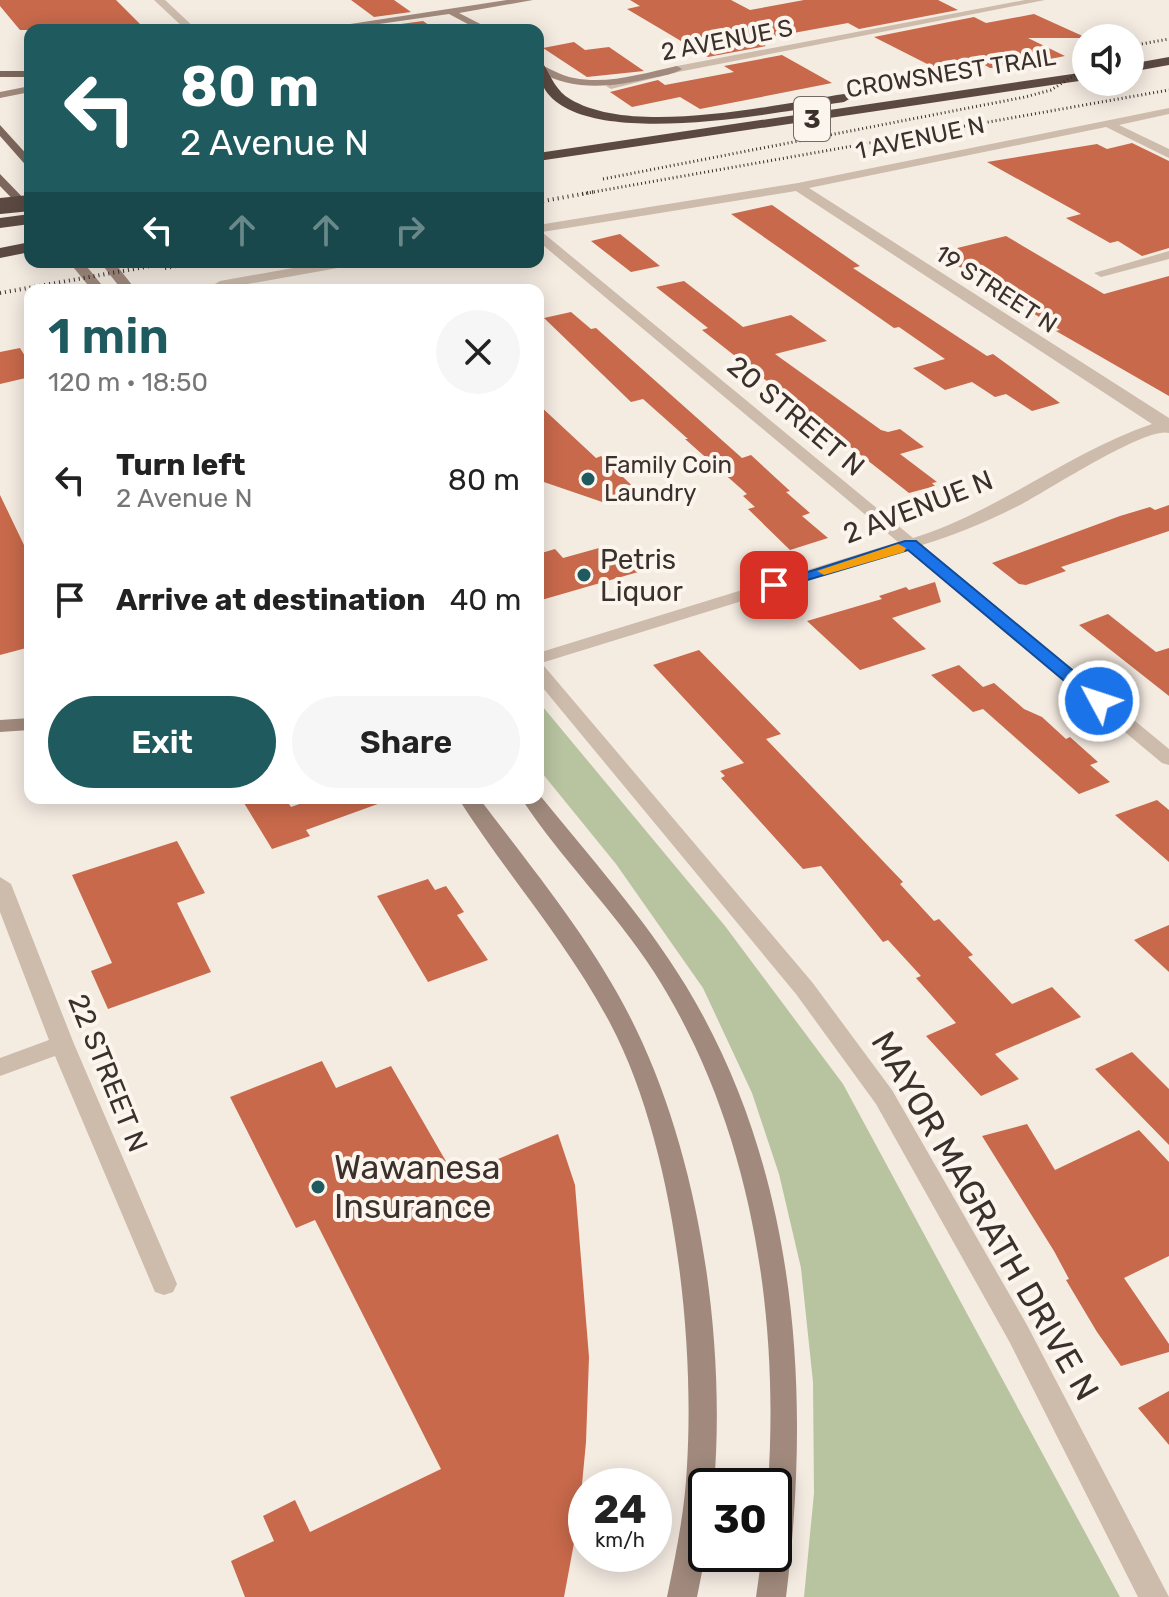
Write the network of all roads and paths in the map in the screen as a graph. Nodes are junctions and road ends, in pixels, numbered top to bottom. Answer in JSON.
{"nodes":[{"id":1,"x":159,"y":0,"type":"edge"},
{"id":2,"x":528,"y":0,"type":"edge"},
{"id":3,"x":977,"y":0,"type":"edge"},
{"id":4,"x":1040,"y":0,"type":"edge"},
{"id":5,"x":996,"y":9,"type":"junction"},
{"id":6,"x":450,"y":13,"type":"junction"},
{"id":7,"x":185,"y":24,"type":"edge"},
{"id":8,"x":353,"y":24,"type":"edge"},
{"id":9,"x":410,"y":24,"type":"edge"},
{"id":10,"x":462,"y":24,"type":"edge"},
{"id":11,"x":474,"y":24,"type":"edge"},
{"id":12,"x":1169,"y":49,"type":"edge"},
{"id":13,"x":1144,"y":53,"type":"edge"},
{"id":14,"x":1169,"y":61,"type":"edge"},
{"id":15,"x":1144,"y":65,"type":"edge"},
{"id":16,"x":1072,"y":66,"type":"edge"},
{"id":17,"x":677,"y":69,"type":"junction"},
{"id":18,"x":544,"y":71,"type":"edge"},
{"id":19,"x":0,"y":74,"type":"edge"},
{"id":20,"x":24,"y":76,"type":"edge"},
{"id":21,"x":544,"y":77,"type":"edge"},
{"id":22,"x":24,"y":78,"type":"edge"},
{"id":23,"x":1072,"y":78,"type":"edge"},
{"id":24,"x":0,"y":85,"type":"edge"},
{"id":25,"x":611,"y":86,"type":"dead end"},
{"id":26,"x":979,"y":88,"type":"junction"},
{"id":27,"x":24,"y":90,"type":"edge"},
{"id":28,"x":0,"y":95,"type":"edge"},
{"id":29,"x":1169,"y":111,"type":"edge"},
{"id":30,"x":1104,"y":122,"type":"junction"},
{"id":31,"x":0,"y":128,"type":"edge"},
{"id":32,"x":544,"y":143,"type":"edge"},
{"id":33,"x":1169,"y":154,"type":"edge"},
{"id":34,"x":544,"y":157,"type":"edge"},
{"id":35,"x":24,"y":158,"type":"edge"},
{"id":36,"x":544,"y":168,"type":"edge"},
{"id":37,"x":0,"y":178,"type":"edge"},
{"id":38,"x":798,"y":187,"type":"junction"},
{"id":39,"x":24,"y":204,"type":"edge"},
{"id":40,"x":0,"y":206,"type":"edge"},
{"id":41,"x":24,"y":208,"type":"edge"},
{"id":42,"x":24,"y":217,"type":"edge"},
{"id":43,"x":0,"y":223,"type":"edge"},
{"id":44,"x":544,"y":231,"type":"edge"},
{"id":45,"x":544,"y":237,"type":"edge"},
{"id":46,"x":24,"y":238,"type":"edge"},
{"id":47,"x":0,"y":242,"type":"edge"},
{"id":48,"x":24,"y":248,"type":"edge"},
{"id":49,"x":0,"y":253,"type":"edge"},
{"id":50,"x":1169,"y":255,"type":"edge"},
{"id":51,"x":81,"y":268,"type":"edge"},
{"id":52,"x":112,"y":268,"type":"edge"},
{"id":53,"x":315,"y":268,"type":"edge"},
{"id":54,"x":1101,"y":273,"type":"dead end"},
{"id":55,"x":94,"y":284,"type":"edge"},
{"id":56,"x":124,"y":284,"type":"edge"},
{"id":57,"x":226,"y":284,"type":"edge"},
{"id":58,"x":1167,"y":425,"type":"edge"},
{"id":59,"x":911,"y":545,"type":"junction"},
{"id":60,"x":544,"y":657,"type":"edge"},
{"id":61,"x":544,"y":677,"type":"edge"},
{"id":62,"x":24,"y":724,"type":"edge"},
{"id":63,"x":0,"y":726,"type":"edge"},
{"id":64,"x":1169,"y":759,"type":"edge"},
{"id":65,"x":472,"y":804,"type":"edge"},
{"id":66,"x":536,"y":804,"type":"edge"},
{"id":67,"x":0,"y":884,"type":"edge"},
{"id":68,"x":62,"y":1044,"type":"junction"},
{"id":69,"x":0,"y":1067,"type":"edge"},
{"id":70,"x":164,"y":1284,"type":"dead end"},
{"id":71,"x":682,"y":1597,"type":"edge"},
{"id":72,"x":771,"y":1597,"type":"edge"},
{"id":73,"x":1154,"y":1597,"type":"edge"}],
"edges":[{"from":1,"to":7,"type":"street"},
{"from":2,"to":6,"type":"main road"},
{"from":3,"to":5,"type":"street"},
{"from":4,"to":5,"type":"street","name":"2 AVENUE S"},
{"from":5,"to":17,"type":"street","name":"2 AVENUE S"},
{"from":6,"to":8,"type":"main road"},
{"from":6,"to":9,"type":"main road"},
{"from":6,"to":10,"type":"main road"},
{"from":6,"to":11,"type":"main road"},
{"from":12,"to":13,"type":"highway"},
{"from":14,"to":15,"type":"highway"},
{"from":16,"to":26,"type":"highway","name":"CROWSNEST TRAIL","number":"3"},
{"from":17,"to":18,"type":"main road"},
{"from":17,"to":25,"type":"street","name":"2 AVENUE S"},
{"from":19,"to":20,"type":"main road"},
{"from":21,"to":26,"type":"highway"},
{"from":22,"to":24,"type":"main road"},
{"from":23,"to":26,"type":"highway","name":"CROWSNEST TRAIL","number":"3"},
{"from":26,"to":32,"type":"highway","name":"CROWSNEST TRAIL","number":"3"},
{"from":26,"to":34,"type":"highway","name":"CROWSNEST TRAIL","number":"3"},
{"from":26,"to":36,"type":"highway"},
{"from":27,"to":28,"type":"main road"},
{"from":29,"to":30,"type":"street","name":"1 AVENUE N"},
{"from":30,"to":33,"type":"street"},
{"from":30,"to":38,"type":"street","name":"1 AVENUE N"},
{"from":31,"to":35,"type":"main road"},
{"from":37,"to":41,"type":"main road"},
{"from":38,"to":44,"type":"street","name":"1 AVENUE N"},
{"from":38,"to":58,"type":"street","name":"19 STREET N"},
{"from":39,"to":40,"type":"highway","bridge":true},
{"from":42,"to":43,"type":"highway"},
{"from":45,"to":59,"type":"street","name":"20 STREET N"},
{"from":46,"to":47,"type":"highway"},
{"from":48,"to":49,"type":"highway"},
{"from":50,"to":54,"type":"street"},
{"from":51,"to":55,"type":"main road"},
{"from":52,"to":56,"type":"main road"},
{"from":53,"to":57,"type":"street"},
{"from":58,"to":59,"type":"street","name":"2 AVENUE N"},
{"from":59,"to":60,"type":"street","name":"2 AVENUE N"},
{"from":59,"to":64,"type":"street","name":"20 STREET N"},
{"from":61,"to":73,"type":"street","name":"MAYOR MAGRATH DRIVE N"},
{"from":62,"to":63,"type":"main road"},
{"from":65,"to":71,"type":"main road"},
{"from":66,"to":72,"type":"main road"},
{"from":67,"to":68,"type":"street","name":"22 STREET N"},
{"from":68,"to":69,"type":"street"},
{"from":68,"to":70,"type":"street","name":"22 STREET N"}]}
